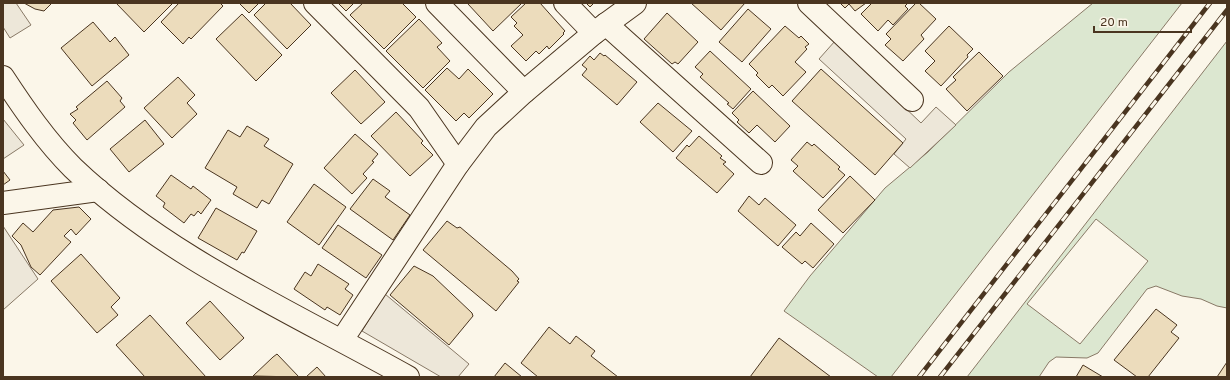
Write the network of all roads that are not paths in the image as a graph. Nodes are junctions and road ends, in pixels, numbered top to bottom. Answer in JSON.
{"nodes":[{"id":1,"x":315,"y":3,"type":"edge"},
{"id":2,"x":437,"y":3,"type":"edge"},
{"id":3,"x":565,"y":3,"type":"edge"},
{"id":4,"x":635,"y":3,"type":"edge"},
{"id":5,"x":809,"y":3,"type":"edge"},
{"id":6,"x":600,"y":29,"type":"junction"},
{"id":7,"x":3,"y":78,"type":"edge"},
{"id":8,"x":524,"y":92,"type":"junction"},
{"id":9,"x":912,"y":100,"type":"dead end"},
{"id":10,"x":761,"y":163,"type":"dead end"},
{"id":11,"x":458,"y":164,"type":"junction"},
{"id":12,"x":98,"y":190,"type":"junction"},
{"id":13,"x":3,"y":203,"type":"edge"},
{"id":14,"x":342,"y":340,"type":"junction"},
{"id":15,"x":408,"y":377,"type":"edge"}],
"edges":[{"from":1,"to":11,"type":"street"},
{"from":2,"to":8,"type":"street"},
{"from":3,"to":6,"type":"street"},
{"from":4,"to":6,"type":"street"},
{"from":5,"to":9,"type":"street"},
{"from":6,"to":8,"type":"street"},
{"from":6,"to":10,"type":"street"},
{"from":7,"to":12,"type":"street"},
{"from":8,"to":11,"type":"street"},
{"from":11,"to":14,"type":"street"},
{"from":12,"to":13,"type":"street"},
{"from":12,"to":14,"type":"street"},
{"from":14,"to":15,"type":"street"}]}
